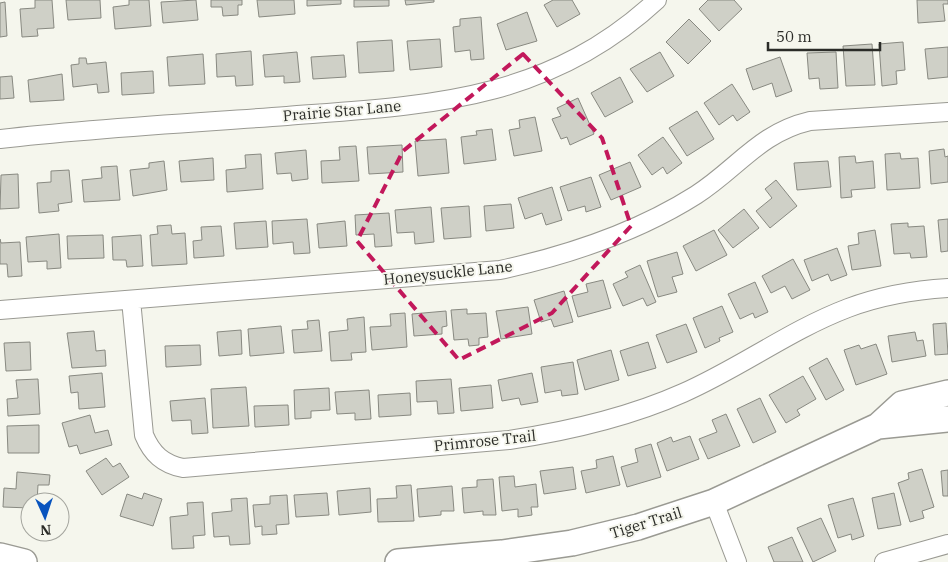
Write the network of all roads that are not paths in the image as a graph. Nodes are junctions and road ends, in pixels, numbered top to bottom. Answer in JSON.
{"nodes":[{"id":1,"x":657,"y":0,"type":"edge"},
{"id":2,"x":948,"y":112,"type":"edge"},
{"id":3,"x":0,"y":139,"type":"edge"},
{"id":4,"x":948,"y":288,"type":"edge"},
{"id":5,"x":131,"y":300,"type":"junction"},
{"id":6,"x":0,"y":310,"type":"edge"},
{"id":7,"x":948,"y":393,"type":"edge"},
{"id":8,"x":948,"y":419,"type":"edge"},
{"id":9,"x":878,"y":426,"type":"junction"},
{"id":10,"x":714,"y":502,"type":"junction"},
{"id":11,"x":948,"y":544,"type":"edge"},
{"id":12,"x":0,"y":556,"type":"edge"},
{"id":13,"x":24,"y":562,"type":"edge"},
{"id":14,"x":398,"y":562,"type":"edge"},
{"id":15,"x":737,"y":562,"type":"edge"},
{"id":16,"x":884,"y":562,"type":"edge"}],
"edges":[{"from":1,"to":3,"type":"street","name":"Prairie Star Lane"},
{"from":2,"to":5,"type":"street","name":"Honeysuckle Lane"},
{"from":4,"to":5,"type":"street","name":"Primrose Trail"},
{"from":5,"to":6,"type":"street","name":"Honeysuckle Lane"},
{"from":7,"to":9,"type":"street","name":"Tiger Trail"},
{"from":8,"to":9,"type":"street","name":"Tiger Trail"},
{"from":9,"to":10,"type":"street","name":"Tiger Trail"},
{"from":10,"to":14,"type":"street","name":"Tiger Trail"},
{"from":10,"to":15,"type":"street"},
{"from":11,"to":16,"type":"street"},
{"from":12,"to":13,"type":"street"}]}
